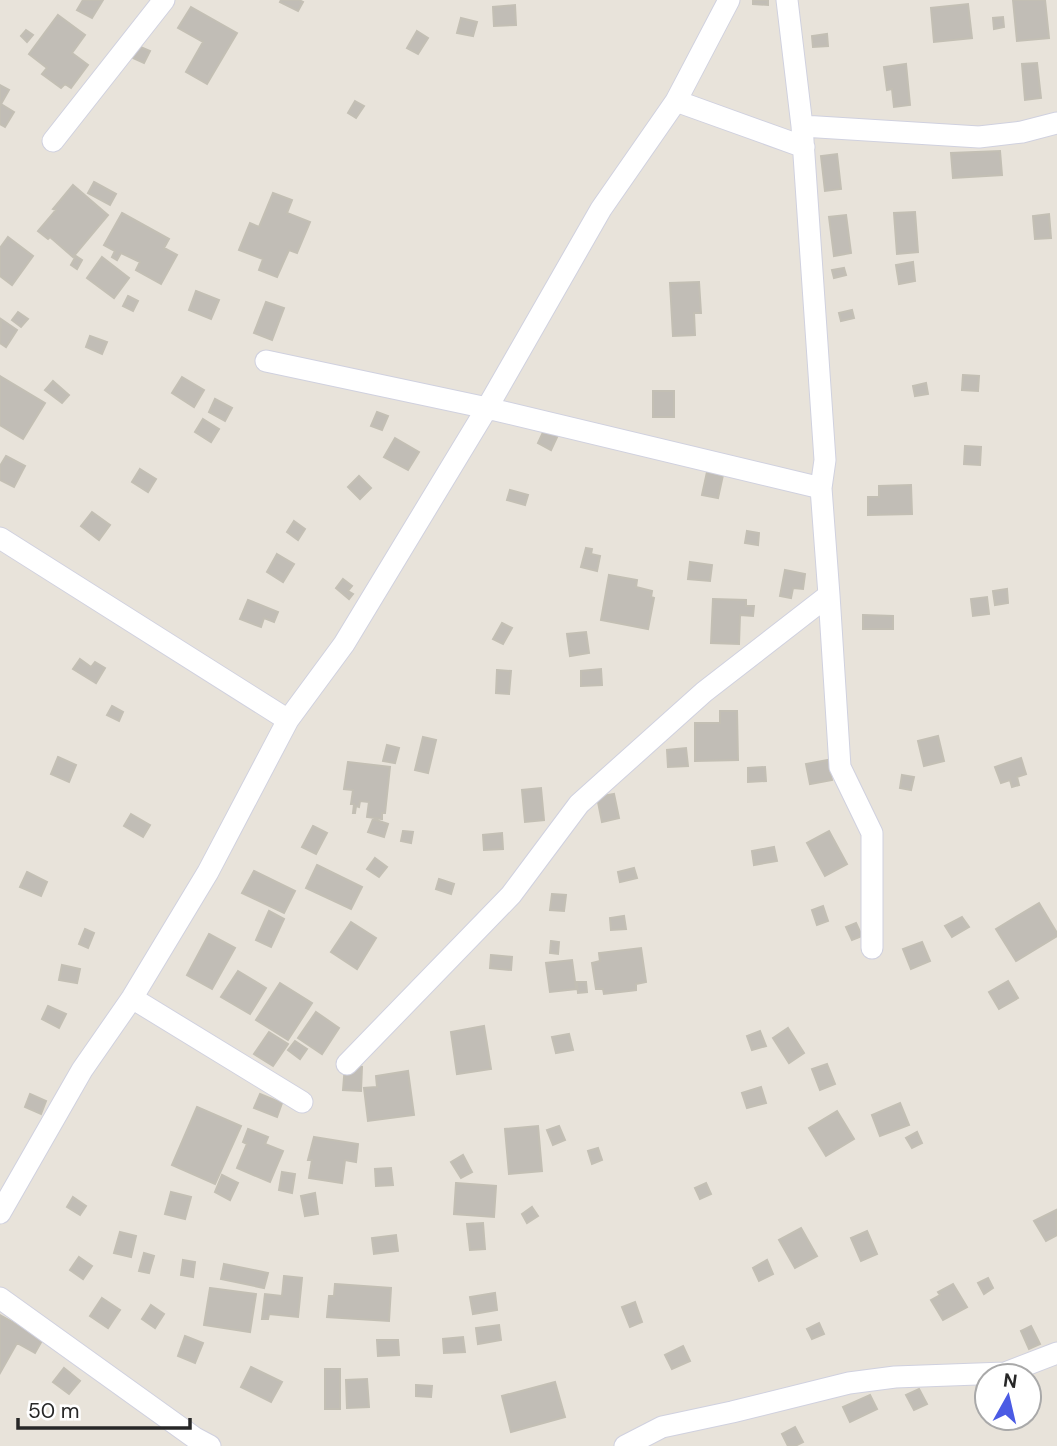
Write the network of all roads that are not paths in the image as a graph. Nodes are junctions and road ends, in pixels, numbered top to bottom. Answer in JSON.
{"nodes":[{"id":1,"x":164,"y":0,"type":"edge"},
{"id":2,"x":730,"y":0,"type":"edge"},
{"id":3,"x":787,"y":0,"type":"edge"},
{"id":4,"x":676,"y":101,"type":"junction"},
{"id":5,"x":1057,"y":123,"type":"edge"},
{"id":6,"x":803,"y":137,"type":"junction"},
{"id":7,"x":53,"y":141,"type":"dead end"},
{"id":8,"x":266,"y":361,"type":"dead end"},
{"id":9,"x":487,"y":408,"type":"junction"},
{"id":10,"x":821,"y":488,"type":"junction"},
{"id":11,"x":0,"y":538,"type":"edge"},
{"id":12,"x":829,"y":595,"type":"junction"},
{"id":13,"x":288,"y":720,"type":"junction"},
{"id":14,"x":872,"y":948,"type":"dead end"},
{"id":15,"x":132,"y":998,"type":"junction"},
{"id":16,"x":347,"y":1064,"type":"dead end"},
{"id":17,"x":302,"y":1102,"type":"dead end"},
{"id":18,"x":0,"y":1213,"type":"edge"},
{"id":19,"x":0,"y":1298,"type":"edge"},
{"id":20,"x":1057,"y":1353,"type":"edge"},
{"id":21,"x":210,"y":1446,"type":"edge"},
{"id":22,"x":625,"y":1446,"type":"edge"}],
"edges":[{"from":1,"to":7,"type":"street"},
{"from":2,"to":4,"type":"street"},
{"from":3,"to":6,"type":"street"},
{"from":4,"to":6,"type":"street"},
{"from":4,"to":9,"type":"street"},
{"from":5,"to":6,"type":"street"},
{"from":6,"to":10,"type":"street"},
{"from":8,"to":9,"type":"street"},
{"from":9,"to":10,"type":"street"},
{"from":9,"to":13,"type":"street"},
{"from":10,"to":12,"type":"street"},
{"from":11,"to":13,"type":"street"},
{"from":12,"to":14,"type":"street"},
{"from":12,"to":16,"type":"street"},
{"from":13,"to":15,"type":"street"},
{"from":15,"to":17,"type":"street"},
{"from":15,"to":18,"type":"street"},
{"from":19,"to":21,"type":"street"},
{"from":20,"to":22,"type":"street"}]}
